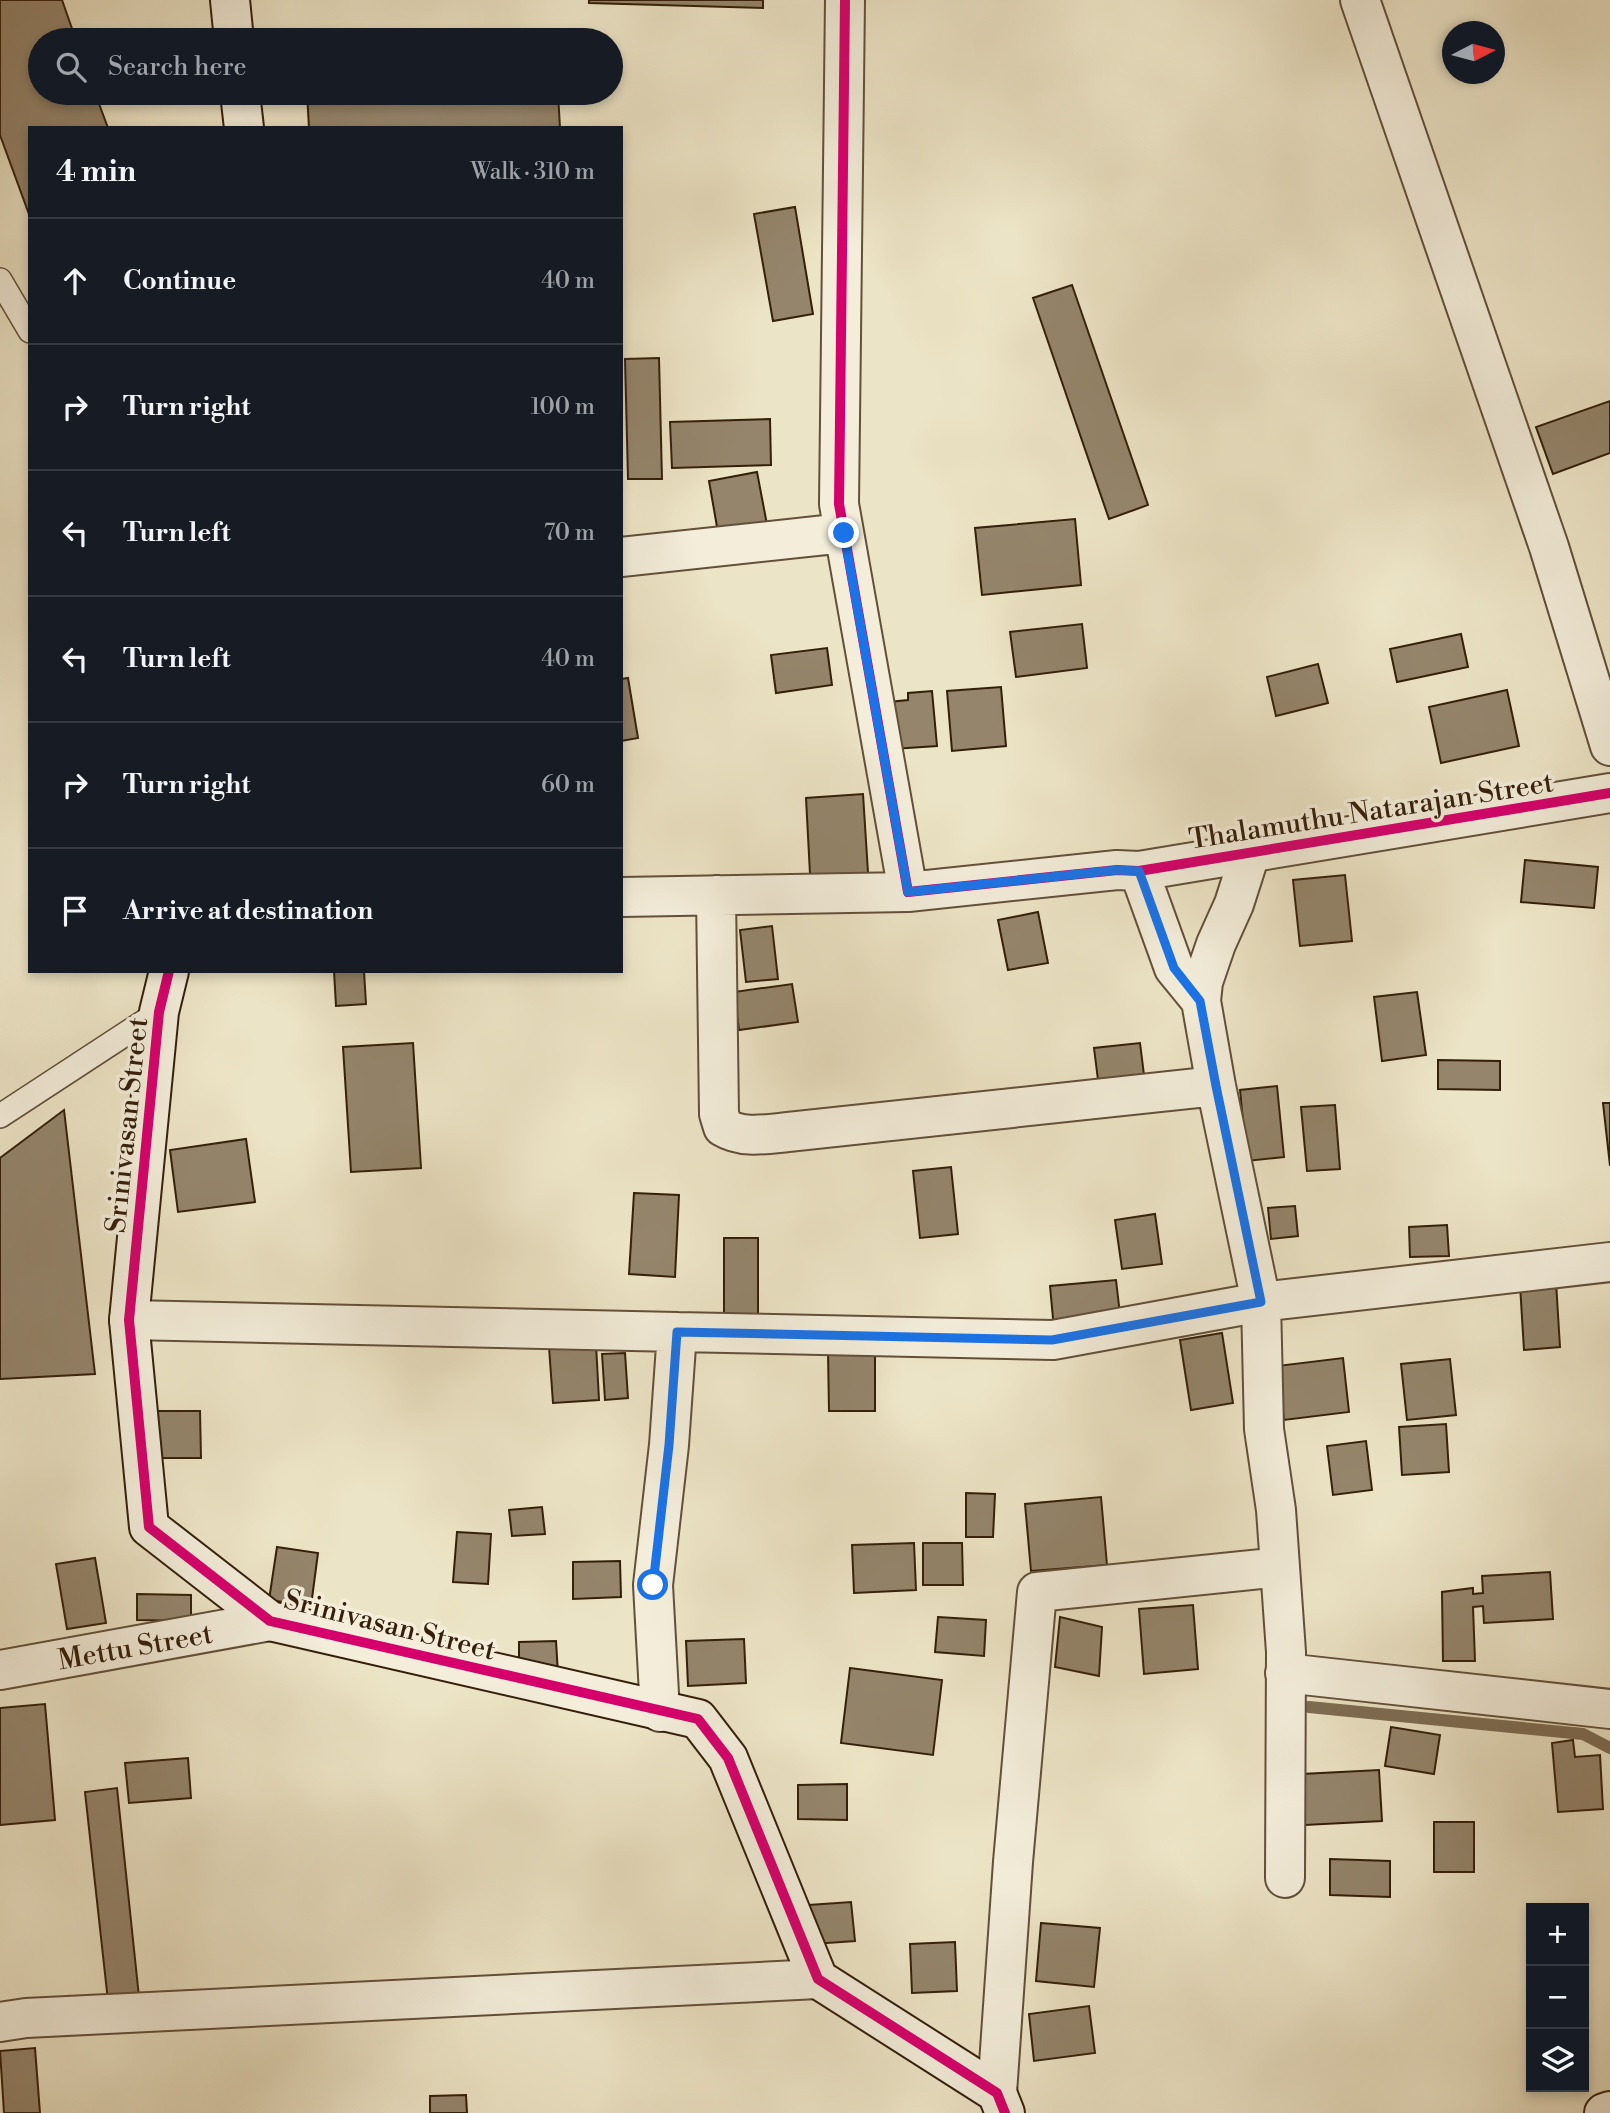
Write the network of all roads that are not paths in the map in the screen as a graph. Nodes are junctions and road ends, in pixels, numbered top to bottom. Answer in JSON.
{"nodes":[{"id":1,"x":230,"y":0,"type":"edge"},
{"id":2,"x":845,"y":0,"type":"edge"},
{"id":3,"x":1360,"y":0,"type":"edge"},
{"id":4,"x":233,"y":28,"type":"edge"},
{"id":5,"x":241,"y":105,"type":"edge"},
{"id":6,"x":244,"y":126,"type":"edge"},
{"id":7,"x":0,"y":280,"type":"edge"},
{"id":8,"x":28,"y":328,"type":"edge"},
{"id":9,"x":844,"y":533,"type":"junction"},
{"id":10,"x":623,"y":557,"type":"edge"},
{"id":11,"x":1610,"y":746,"type":"edge"},
{"id":12,"x":1610,"y":793,"type":"edge"},
{"id":13,"x":1250,"y":854,"type":"junction"},
{"id":14,"x":1139,"y":871,"type":"junction"},
{"id":15,"x":908,"y":892,"type":"junction"},
{"id":16,"x":716,"y":895,"type":"junction"},
{"id":17,"x":623,"y":897,"type":"edge"},
{"id":18,"x":169,"y":973,"type":"edge"},
{"id":19,"x":1200,"y":1001,"type":"junction"},
{"id":20,"x":159,"y":1012,"type":"junction"},
{"id":21,"x":1216,"y":1086,"type":"junction"},
{"id":22,"x":0,"y":1116,"type":"edge"},
{"id":23,"x":1610,"y":1262,"type":"edge"},
{"id":24,"x":1261,"y":1302,"type":"junction"},
{"id":25,"x":129,"y":1320,"type":"junction"},
{"id":26,"x":677,"y":1332,"type":"junction"},
{"id":27,"x":1280,"y":1567,"type":"junction"},
{"id":28,"x":270,"y":1621,"type":"junction"},
{"id":29,"x":0,"y":1670,"type":"edge"},
{"id":30,"x":1285,"y":1673,"type":"junction"},
{"id":31,"x":1610,"y":1709,"type":"edge"},
{"id":32,"x":660,"y":1712,"type":"junction"},
{"id":33,"x":1285,"y":1878,"type":"dead end"},
{"id":34,"x":818,"y":1979,"type":"junction"},
{"id":35,"x":0,"y":2022,"type":"edge"},
{"id":36,"x":1001,"y":2103,"type":"edge"},
{"id":37,"x":1610,"y":2111,"type":"edge"},
{"id":38,"x":1604,"y":2113,"type":"edge"}],
"edges":[{"from":1,"to":4,"type":"street"},
{"from":2,"to":9,"type":"street"},
{"from":3,"to":11,"type":"street"},
{"from":5,"to":6,"type":"street"},
{"from":7,"to":8,"type":"lane"},
{"from":9,"to":10,"type":"street"},
{"from":9,"to":15,"type":"street"},
{"from":12,"to":13,"type":"street","name":"Thalamuthu Natarajan Street"},
{"from":13,"to":14,"type":"street","name":"Thalamuthu Natarajan Street"},
{"from":13,"to":19,"type":"street"},
{"from":14,"to":15,"type":"street","name":"Thalamuthu Natarajan Street"},
{"from":14,"to":19,"type":"street"},
{"from":15,"to":16,"type":"street","name":"Thalamuthu Natarajan Street"},
{"from":16,"to":17,"type":"street","name":"Thalamuthu Natarajan Street"},
{"from":16,"to":21,"type":"street"},
{"from":18,"to":20,"type":"street","name":"Srinivasan Street"},
{"from":19,"to":21,"type":"street"},
{"from":20,"to":22,"type":"lane"},
{"from":20,"to":25,"type":"street","name":"Srinivasan Street"},
{"from":21,"to":24,"type":"street"},
{"from":23,"to":24,"type":"street"},
{"from":24,"to":26,"type":"street"},
{"from":24,"to":27,"type":"street"},
{"from":25,"to":26,"type":"street"},
{"from":25,"to":28,"type":"street","name":"Srinivasan Street"},
{"from":26,"to":32,"type":"street"},
{"from":27,"to":30,"type":"street"},
{"from":27,"to":36,"type":"street"},
{"from":28,"to":29,"type":"street","name":"Mettu Street"},
{"from":28,"to":32,"type":"street","name":"Srinivasan Street"},
{"from":30,"to":31,"type":"street"},
{"from":30,"to":33,"type":"street"},
{"from":32,"to":34,"type":"street","name":"Srinivasan Street"},
{"from":34,"to":35,"type":"street"},
{"from":34,"to":36,"type":"street"},
{"from":37,"to":38,"type":"street"}]}
